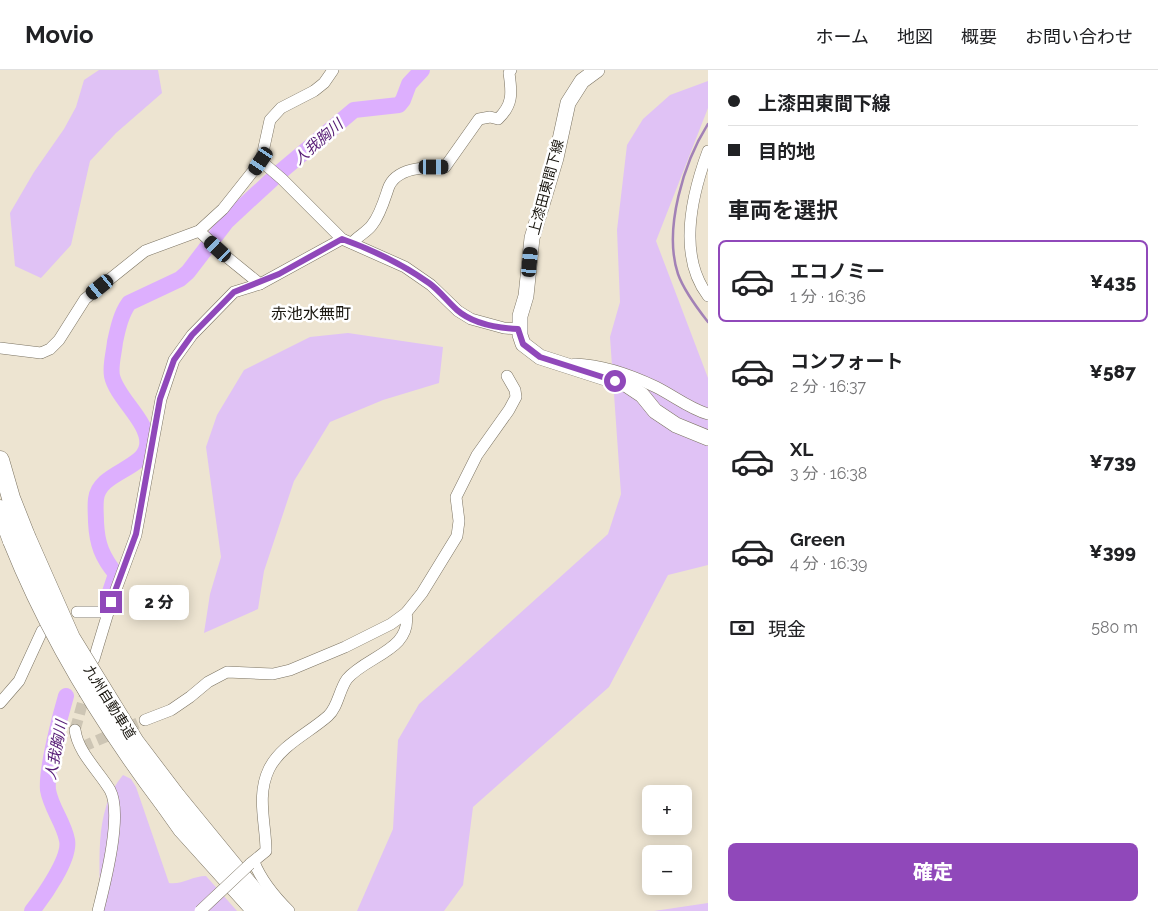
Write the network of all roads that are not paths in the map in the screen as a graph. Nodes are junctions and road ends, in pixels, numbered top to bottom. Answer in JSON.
{"nodes":[{"id":1,"x":333,"y":70,"type":"edge"},
{"id":2,"x":511,"y":70,"type":"edge"},
{"id":3,"x":597,"y":70,"type":"edge"},
{"id":4,"x":708,"y":151,"type":"edge"},
{"id":5,"x":261,"y":161,"type":"junction"},
{"id":6,"x":199,"y":231,"type":"junction"},
{"id":7,"x":347,"y":241,"type":"junction"},
{"id":8,"x":260,"y":284,"type":"junction"},
{"id":9,"x":708,"y":296,"type":"edge"},
{"id":10,"x":518,"y":329,"type":"junction"},
{"id":11,"x":0,"y":348,"type":"edge"},
{"id":12,"x":560,"y":364,"type":"junction"},
{"id":13,"x":507,"y":376,"type":"dead end"},
{"id":14,"x":708,"y":414,"type":"edge"},
{"id":15,"x":708,"y":438,"type":"edge"},
{"id":16,"x":0,"y":460,"type":"edge"},
{"id":17,"x":0,"y":510,"type":"edge"},
{"id":18,"x":19,"y":538,"type":"junction"},
{"id":19,"x":77,"y":612,"type":"dead end"},
{"id":20,"x":108,"y":612,"type":"junction"},
{"id":21,"x":406,"y":613,"type":"junction"},
{"id":22,"x":42,"y":631,"type":"dead end"},
{"id":23,"x":94,"y":659,"type":"dead end"},
{"id":24,"x":0,"y":703,"type":"edge"},
{"id":25,"x":146,"y":720,"type":"tunnel mouth"},
{"id":26,"x":75,"y":730,"type":"tunnel mouth"},
{"id":27,"x":170,"y":800,"type":"junction"},
{"id":28,"x":252,"y":863,"type":"junction"},
{"id":29,"x":98,"y":911,"type":"edge"},
{"id":30,"x":200,"y":911,"type":"edge"},
{"id":31,"x":256,"y":911,"type":"edge"},
{"id":32,"x":274,"y":911,"type":"edge"},
{"id":33,"x":289,"y":911,"type":"edge"}],
"edges":[{"from":1,"to":5,"type":"street"},
{"from":2,"to":7,"type":"street"},
{"from":3,"to":10,"type":"main road","name":"上漆田東間下線"},
{"from":4,"to":9,"type":"street"},
{"from":5,"to":6,"type":"street"},
{"from":5,"to":7,"type":"street"},
{"from":6,"to":8,"type":"street"},
{"from":6,"to":11,"type":"street"},
{"from":7,"to":8,"type":"street"},
{"from":7,"to":10,"type":"street"},
{"from":8,"to":20,"type":"street"},
{"from":10,"to":12,"type":"main road"},
{"from":12,"to":14,"type":"street"},
{"from":12,"to":15,"type":"main road"},
{"from":13,"to":21,"type":"street"},
{"from":16,"to":18,"type":"highway","name":"九州自動車道"},
{"from":17,"to":18,"type":"highway","name":"九州自動車道"},
{"from":18,"to":27,"type":"highway","name":"九州自動車道","bridge":true},
{"from":19,"to":20,"type":"street"},
{"from":20,"to":23,"type":"street"},
{"from":21,"to":25,"type":"street"},
{"from":21,"to":28,"type":"street"},
{"from":22,"to":24,"type":"street"},
{"from":26,"to":29,"type":"street"},
{"from":27,"to":31,"type":"highway","name":"九州自動車道"},
{"from":27,"to":32,"type":"highway","name":"九州自動車道"},
{"from":28,"to":30,"type":"street","bridge":true},
{"from":28,"to":33,"type":"street"}]}
